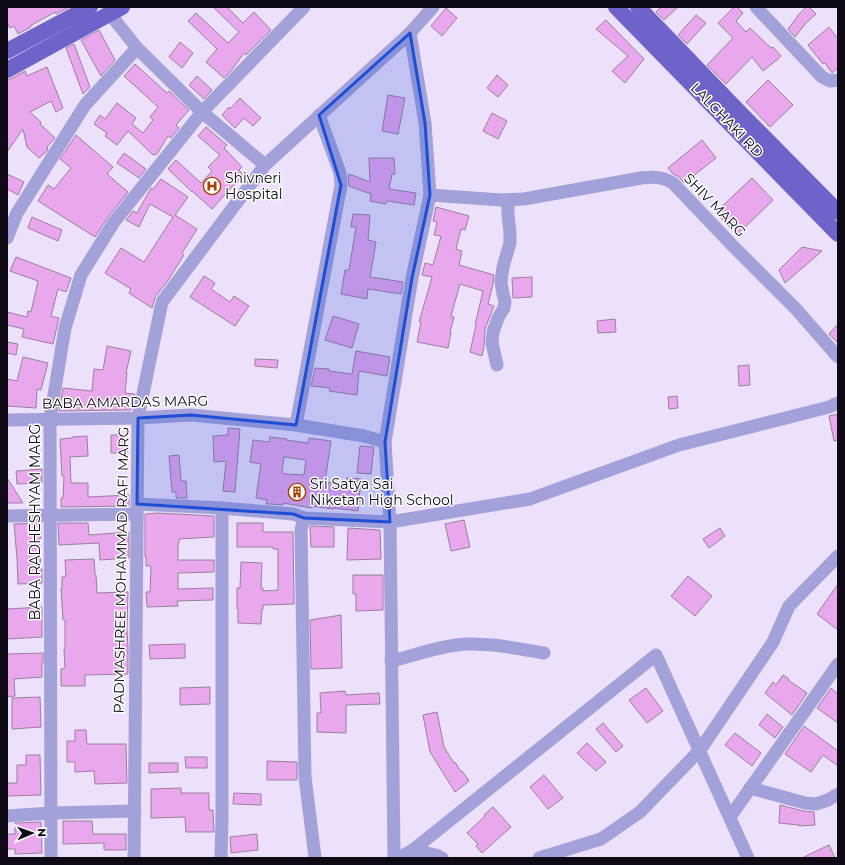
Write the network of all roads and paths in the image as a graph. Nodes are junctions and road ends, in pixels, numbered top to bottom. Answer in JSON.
{"nodes":[{"id":1,"x":90,"y":7,"type":"edge"},
{"id":2,"x":304,"y":7,"type":"edge"},
{"id":3,"x":433,"y":7,"type":"edge"},
{"id":4,"x":616,"y":7,"type":"edge"},
{"id":5,"x":638,"y":7,"type":"edge"},
{"id":6,"x":756,"y":7,"type":"edge"},
{"id":7,"x":116,"y":10,"type":"edge"},
{"id":8,"x":410,"y":33,"type":"junction"},
{"id":9,"x":661,"y":41,"type":"junction"},
{"id":10,"x":137,"y":48,"type":"junction"},
{"id":11,"x":8,"y":49,"type":"edge"},
{"id":12,"x":12,"y":67,"type":"edge"},
{"id":13,"x":838,"y":80,"type":"edge"},
{"id":14,"x":202,"y":112,"type":"junction"},
{"id":15,"x":319,"y":115,"type":"junction"},
{"id":16,"x":735,"y":118,"type":"junction"},
{"id":17,"x":265,"y":165,"type":"junction"},
{"id":18,"x":430,"y":195,"type":"junction"},
{"id":19,"x":508,"y":200,"type":"junction"},
{"id":20,"x":838,"y":212,"type":"edge"},
{"id":21,"x":838,"y":234,"type":"edge"},
{"id":22,"x":7,"y":238,"type":"edge"},
{"id":23,"x":838,"y":357,"type":"edge"},
{"id":24,"x":497,"y":365,"type":"dead end"},
{"id":25,"x":838,"y":403,"type":"edge"},
{"id":26,"x":138,"y":418,"type":"junction"},
{"id":27,"x":50,"y":419,"type":"junction"},
{"id":28,"x":7,"y":420,"type":"edge"},
{"id":29,"x":296,"y":424,"type":"junction"},
{"id":30,"x":386,"y":442,"type":"junction"},
{"id":31,"x":222,"y":508,"type":"junction"},
{"id":32,"x":137,"y":509,"type":"junction"},
{"id":33,"x":50,"y":515,"type":"junction"},
{"id":34,"x":7,"y":516,"type":"edge"},
{"id":35,"x":304,"y":518,"type":"junction"},
{"id":36,"x":390,"y":522,"type":"junction"},
{"id":37,"x":838,"y":556,"type":"edge"},
{"id":38,"x":544,"y":653,"type":"dead end"},
{"id":39,"x":391,"y":661,"type":"junction"},
{"id":40,"x":838,"y":664,"type":"edge"},
{"id":41,"x":700,"y":750,"type":"junction"},
{"id":42,"x":750,"y":788,"type":"junction"},
{"id":43,"x":838,"y":794,"type":"edge"},
{"id":44,"x":134,"y":812,"type":"junction"},
{"id":45,"x":51,"y":813,"type":"junction"},
{"id":46,"x":7,"y":816,"type":"edge"},
{"id":47,"x":730,"y":817,"type":"junction"},
{"id":48,"x":413,"y":850,"type":"junction"},
{"id":49,"x":51,"y":858,"type":"edge"},
{"id":50,"x":134,"y":858,"type":"edge"},
{"id":51,"x":221,"y":858,"type":"edge"},
{"id":52,"x":315,"y":858,"type":"edge"},
{"id":53,"x":394,"y":858,"type":"edge"},
{"id":54,"x":399,"y":858,"type":"edge"},
{"id":55,"x":442,"y":858,"type":"edge"},
{"id":56,"x":539,"y":858,"type":"edge"},
{"id":57,"x":748,"y":858,"type":"edge"}],
"edges":[{"from":1,"to":11,"type":"main road"},
{"from":2,"to":14,"type":"street","name":"BABA RADHESHYAM MARG"},
{"from":3,"to":8,"type":"street","name":"PADMASHREE MOHAMMAD RAFI MARG"},
{"from":4,"to":9,"type":"main road","name":"LALCHAKI RD"},
{"from":5,"to":9,"type":"main road","name":"LALCHAKI RD"},
{"from":6,"to":13,"type":"street"},
{"from":7,"to":10,"type":"street"},
{"from":7,"to":12,"type":"main road"},
{"from":8,"to":15,"type":"street","name":"PADMASHREE MOHAMMAD RAFI MARG"},
{"from":8,"to":18,"type":"street"},
{"from":9,"to":16,"type":"main road","name":"LALCHAKI RD"},
{"from":10,"to":14,"type":"street"},
{"from":10,"to":22,"type":"street"},
{"from":11,"to":12,"type":"street"},
{"from":14,"to":17,"type":"street"},
{"from":14,"to":27,"type":"street","name":"BABA RADHESHYAM MARG"},
{"from":15,"to":17,"type":"street","name":"PADMASHREE MOHAMMAD RAFI MARG"},
{"from":15,"to":29,"type":"street"},
{"from":16,"to":20,"type":"main road","name":"LALCHAKI RD"},
{"from":16,"to":21,"type":"main road","name":"LALCHAKI RD"},
{"from":17,"to":26,"type":"street","name":"PADMASHREE MOHAMMAD RAFI MARG"},
{"from":18,"to":19,"type":"street","name":"SHIV MARG"},
{"from":18,"to":30,"type":"street"},
{"from":19,"to":23,"type":"street","name":"SHIV MARG"},
{"from":19,"to":24,"type":"street"},
{"from":25,"to":36,"type":"street"},
{"from":26,"to":27,"type":"street","name":"BABA AMARDAS MARG"},
{"from":26,"to":29,"type":"street","name":"BABA AMARDAS MARG"},
{"from":26,"to":32,"type":"street","name":"PADMASHREE MOHAMMAD RAFI MARG"},
{"from":27,"to":28,"type":"street","name":"BABA AMARDAS MARG"},
{"from":27,"to":33,"type":"street","name":"BABA RADHESHYAM MARG"},
{"from":29,"to":30,"type":"street","name":"BABA AMARDAS MARG"},
{"from":30,"to":36,"type":"street"},
{"from":31,"to":32,"type":"street"},
{"from":31,"to":35,"type":"street"},
{"from":31,"to":51,"type":"street"},
{"from":32,"to":33,"type":"street"},
{"from":32,"to":44,"type":"street","name":"PADMASHREE MOHAMMAD RAFI MARG"},
{"from":33,"to":34,"type":"street"},
{"from":33,"to":45,"type":"street","name":"BABA RADHESHYAM MARG"},
{"from":35,"to":36,"type":"street"},
{"from":35,"to":52,"type":"street"},
{"from":36,"to":39,"type":"street"},
{"from":37,"to":41,"type":"street"},
{"from":38,"to":39,"type":"street"},
{"from":39,"to":53,"type":"street"},
{"from":40,"to":42,"type":"street"},
{"from":41,"to":47,"type":"street"},
{"from":41,"to":48,"type":"street"},
{"from":41,"to":56,"type":"street"},
{"from":42,"to":43,"type":"street"},
{"from":42,"to":47,"type":"street"},
{"from":44,"to":45,"type":"street"},
{"from":44,"to":50,"type":"street","name":"PADMASHREE MOHAMMAD RAFI MARG"},
{"from":45,"to":46,"type":"street"},
{"from":45,"to":49,"type":"street","name":"BABA RADHESHYAM MARG"},
{"from":47,"to":57,"type":"street"},
{"from":48,"to":54,"type":"street"},
{"from":48,"to":55,"type":"street"}]}
